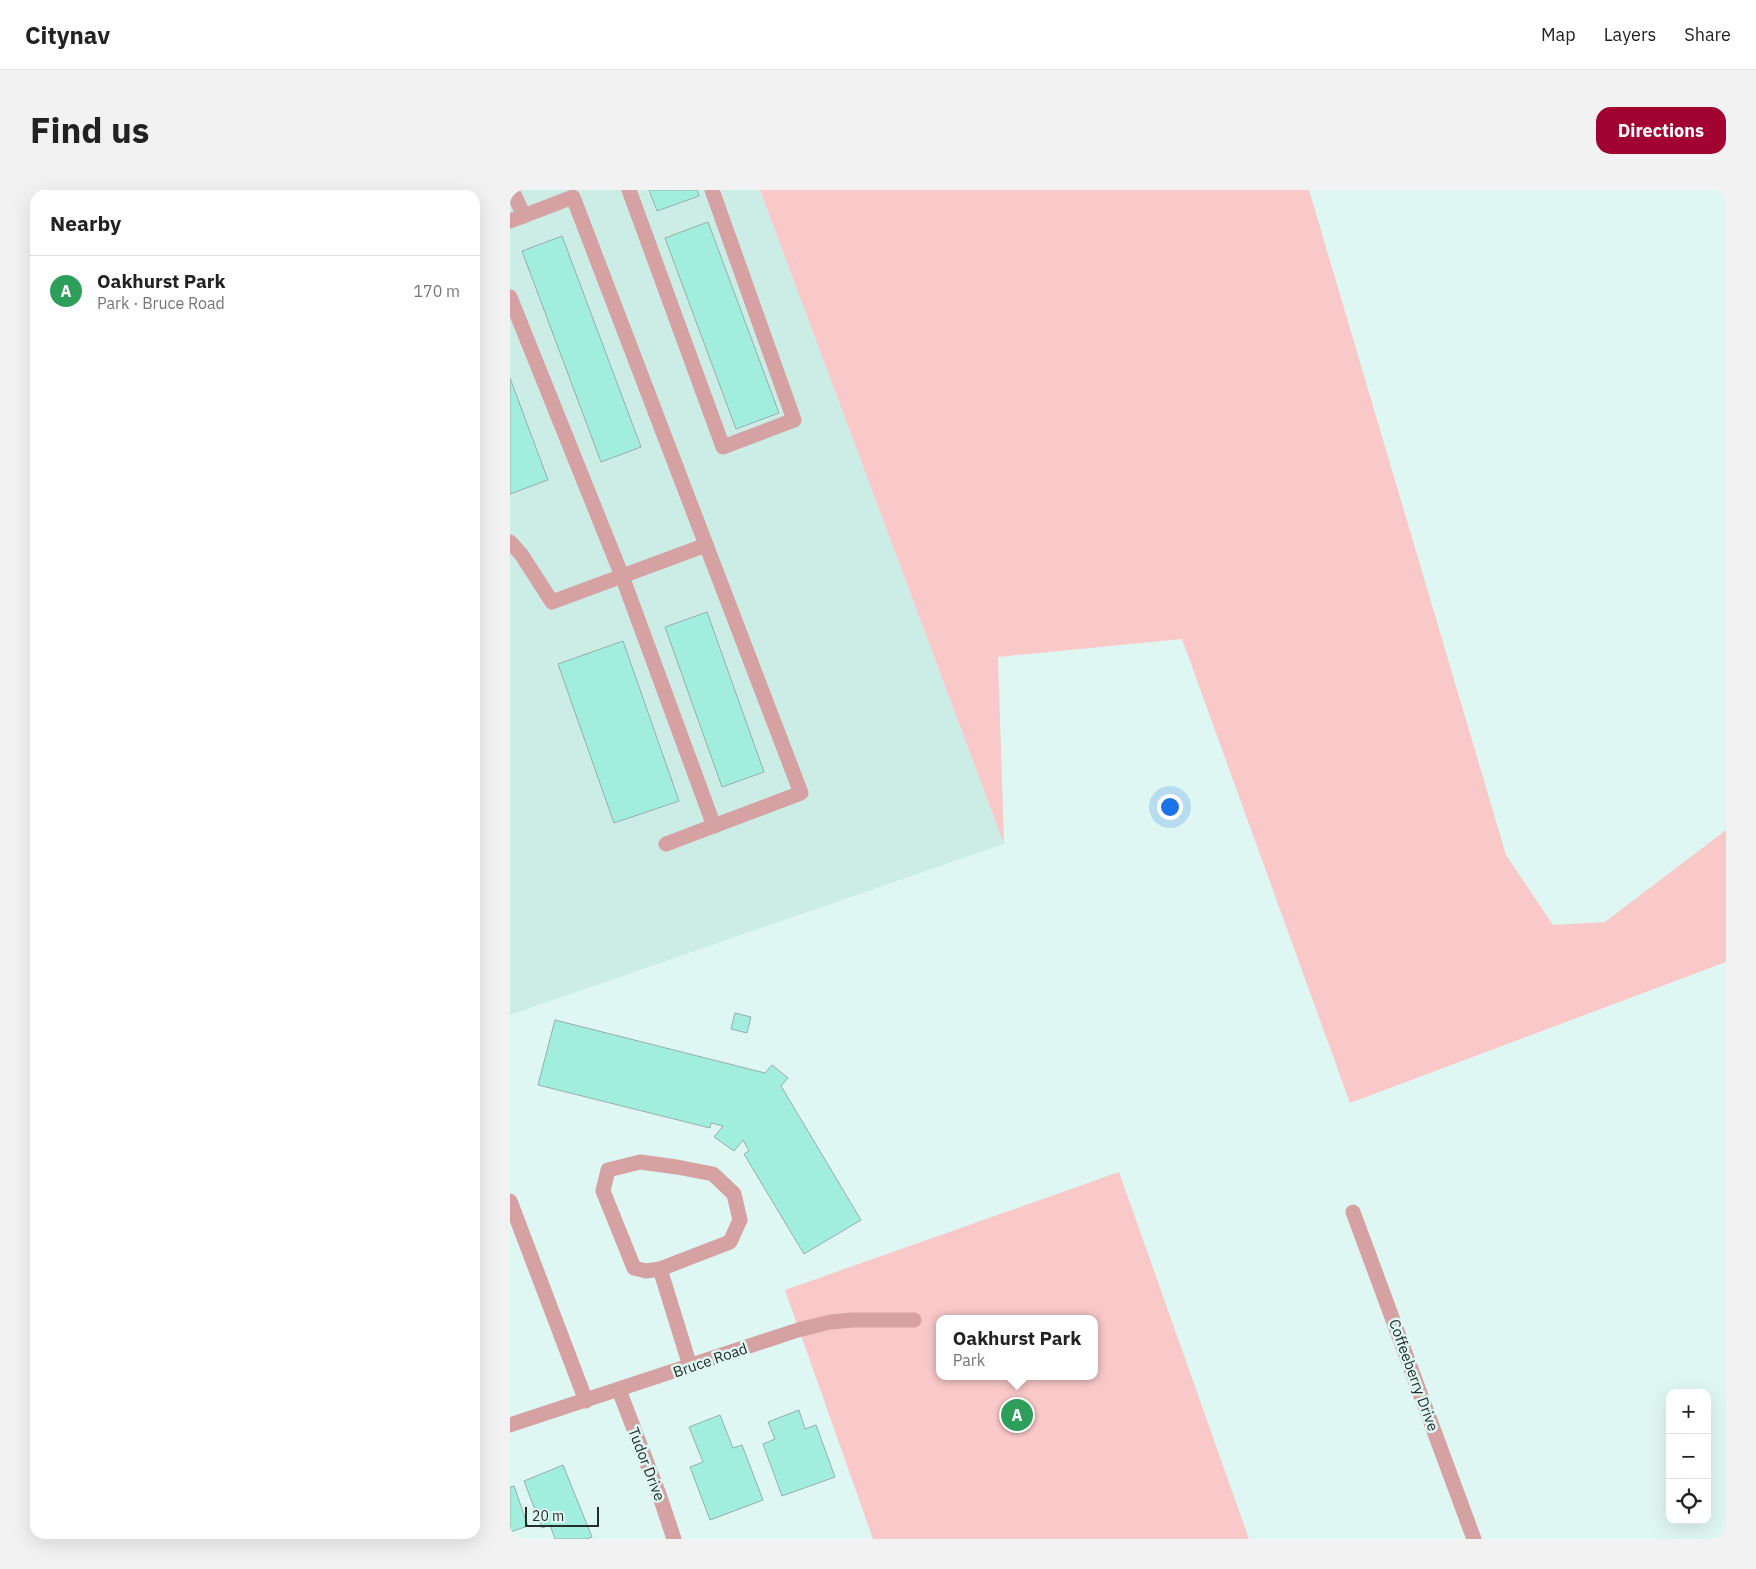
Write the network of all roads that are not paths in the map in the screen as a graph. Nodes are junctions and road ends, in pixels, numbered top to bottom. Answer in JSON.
{"nodes":[{"id":1,"x":512,"y":190,"type":"edge"},
{"id":2,"x":629,"y":190,"type":"edge"},
{"id":3,"x":712,"y":190,"type":"edge"},
{"id":4,"x":517,"y":219,"type":"edge"},
{"id":5,"x":510,"y":297,"type":"edge"},
{"id":6,"x":510,"y":542,"type":"edge"},
{"id":7,"x":706,"y":545,"type":"junction"},
{"id":8,"x":622,"y":576,"type":"junction"},
{"id":9,"x":714,"y":826,"type":"junction"},
{"id":10,"x":666,"y":844,"type":"dead end"},
{"id":11,"x":510,"y":1200,"type":"edge"},
{"id":12,"x":1353,"y":1212,"type":"dead end"},
{"id":13,"x":660,"y":1268,"type":"junction"},
{"id":14,"x":914,"y":1320,"type":"dead end"},
{"id":15,"x":690,"y":1366,"type":"junction"},
{"id":16,"x":619,"y":1390,"type":"junction"},
{"id":17,"x":586,"y":1401,"type":"junction"},
{"id":18,"x":510,"y":1425,"type":"edge"},
{"id":19,"x":674,"y":1539,"type":"edge"},
{"id":20,"x":1474,"y":1539,"type":"edge"}],
"edges":[{"from":1,"to":4,"type":"street"},
{"from":2,"to":3,"type":"street"},
{"from":4,"to":7,"type":"street"},
{"from":5,"to":8,"type":"street"},
{"from":6,"to":8,"type":"street"},
{"from":7,"to":8,"type":"street"},
{"from":7,"to":9,"type":"street"},
{"from":8,"to":9,"type":"street"},
{"from":9,"to":10,"type":"street"},
{"from":11,"to":17,"type":"street"},
{"from":12,"to":20,"type":"street","name":"Coffeeberry Drive"},
{"from":13,"to":13,"type":"street"},
{"from":13,"to":15,"type":"street"},
{"from":14,"to":15,"type":"street","name":"Bruce Road"},
{"from":15,"to":16,"type":"street","name":"Bruce Road"},
{"from":16,"to":17,"type":"street","name":"Bruce Road"},
{"from":16,"to":19,"type":"street","name":"Tudor Drive"},
{"from":17,"to":18,"type":"street","name":"Bruce Road"}]}
